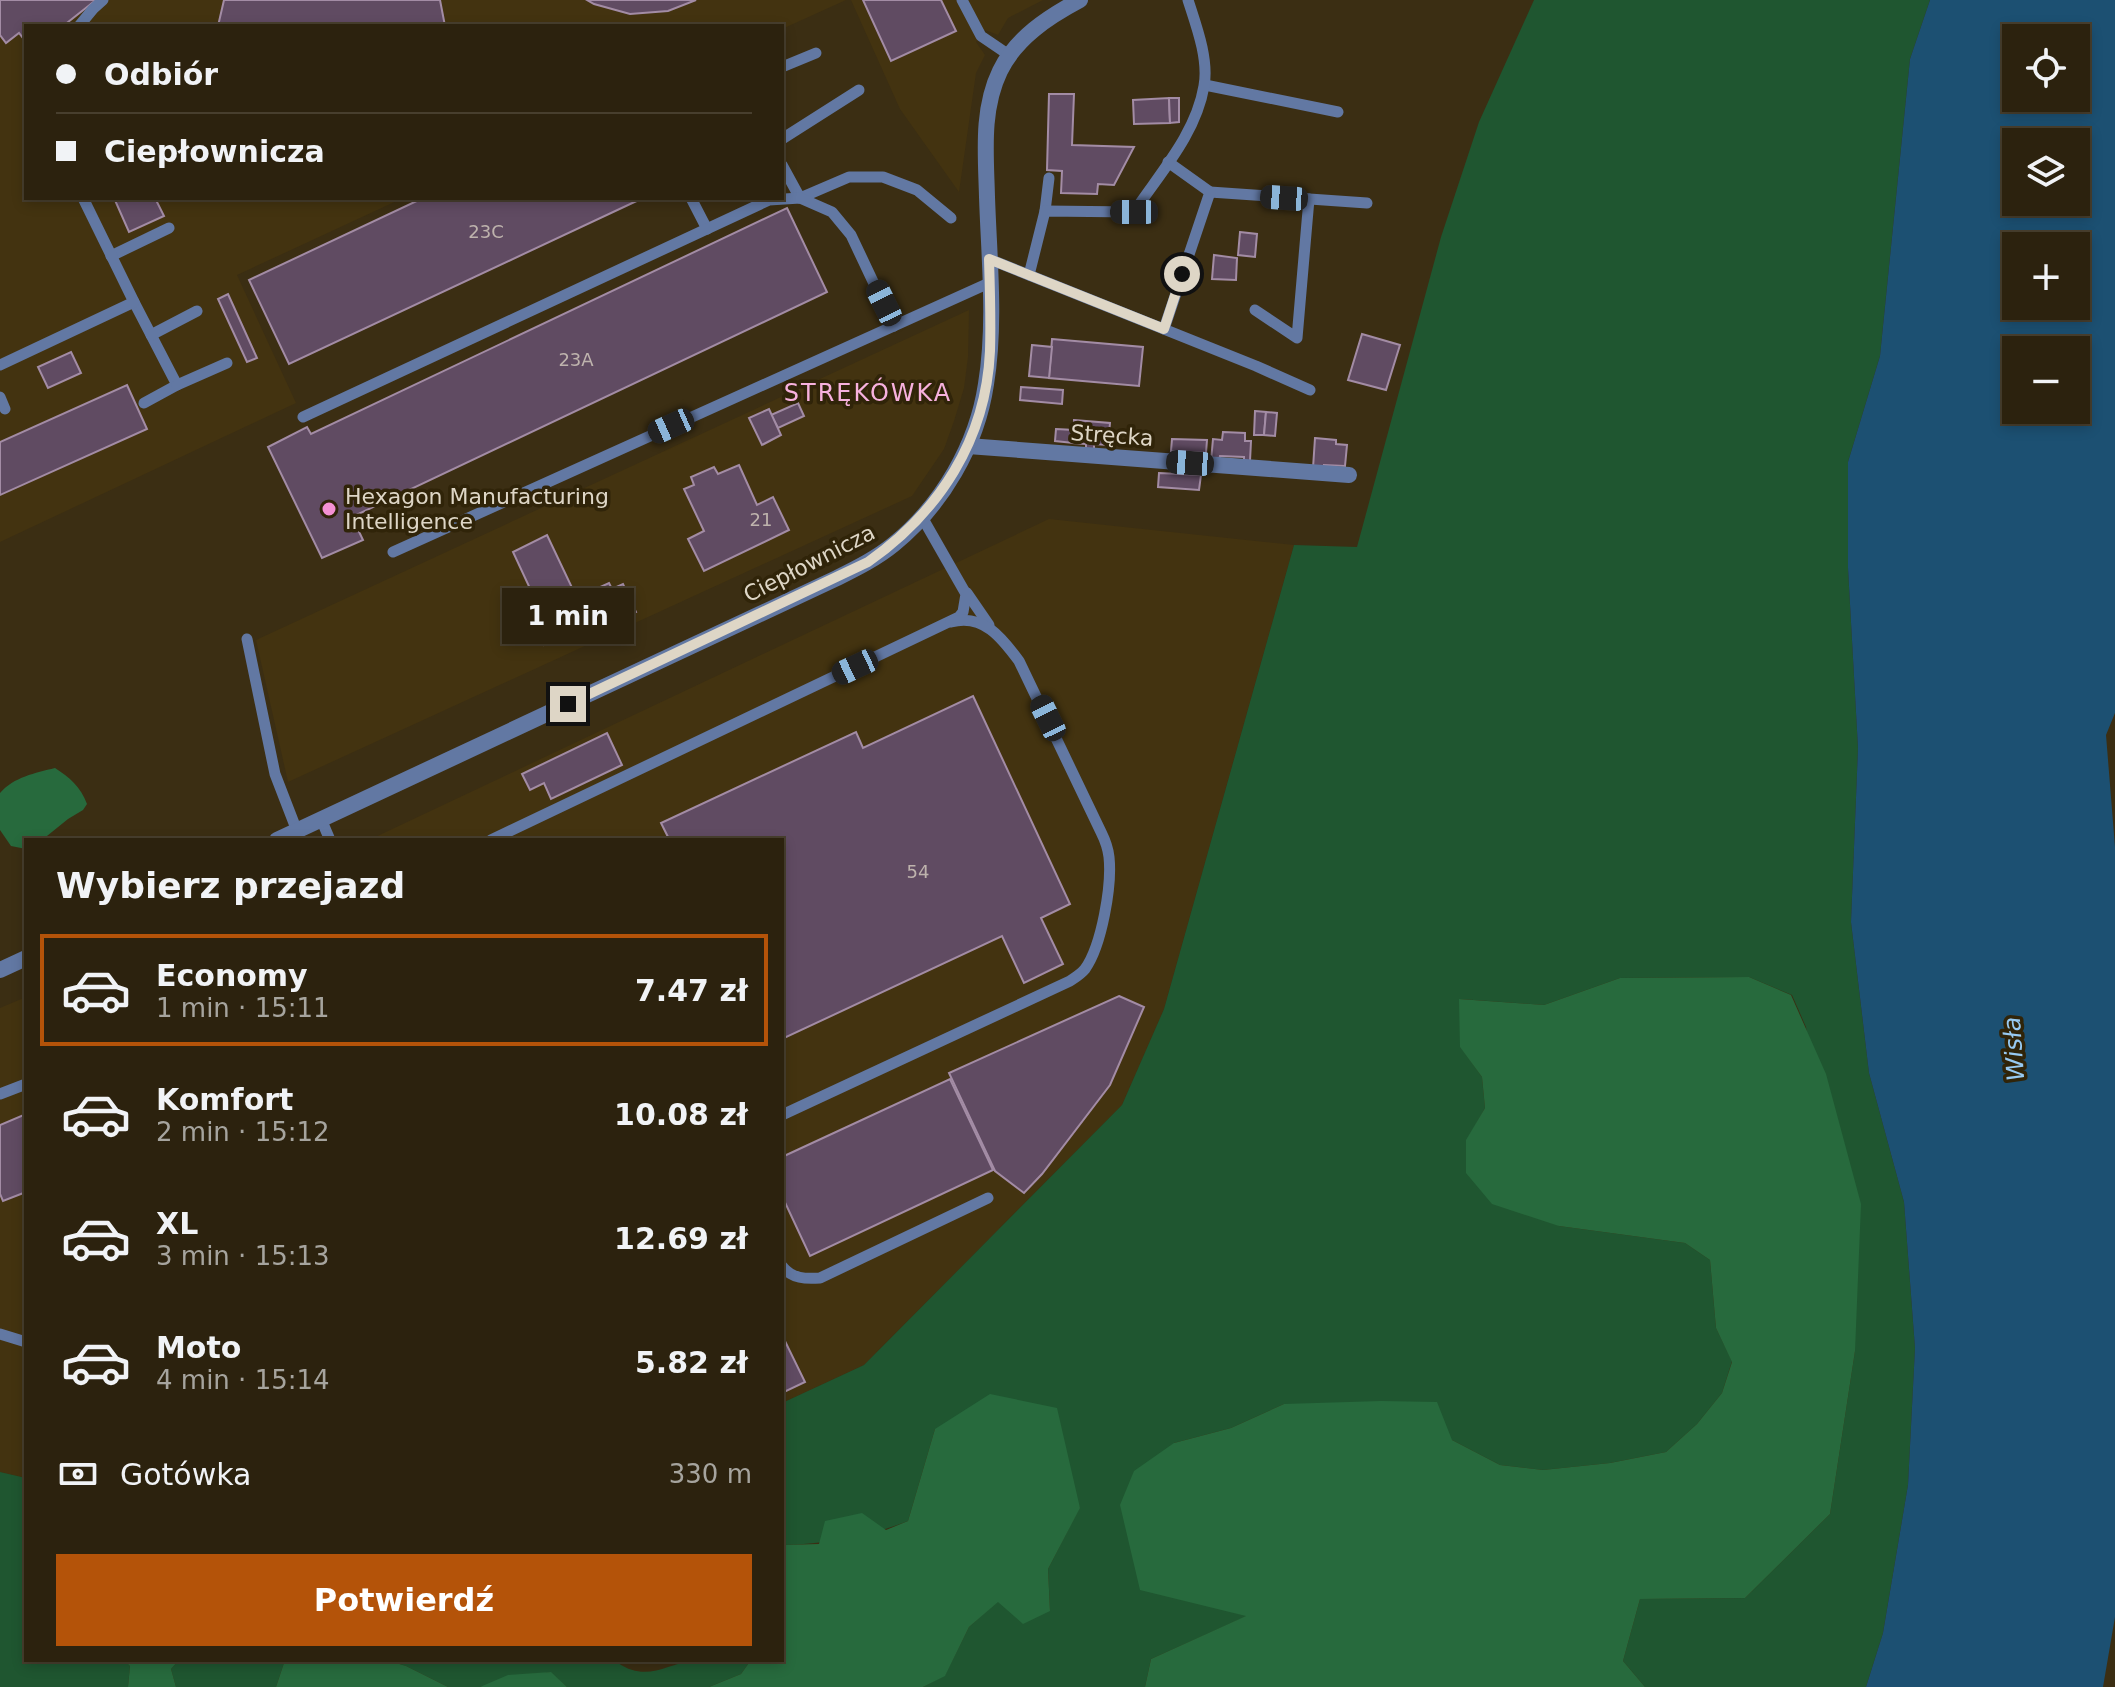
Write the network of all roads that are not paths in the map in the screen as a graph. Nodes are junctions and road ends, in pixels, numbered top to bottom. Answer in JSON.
{"nodes":[{"id":1,"x":103,"y":0,"type":"edge"},
{"id":2,"x":962,"y":0,"type":"edge"},
{"id":3,"x":1080,"y":0,"type":"edge"},
{"id":4,"x":1188,"y":0,"type":"edge"},
{"id":5,"x":81,"y":24,"type":"edge"},
{"id":6,"x":816,"y":53,"type":"dead end"},
{"id":7,"x":1009,"y":55,"type":"junction"},
{"id":8,"x":784,"y":66,"type":"edge"},
{"id":9,"x":1205,"y":85,"type":"junction"},
{"id":10,"x":859,"y":90,"type":"dead end"},
{"id":11,"x":1338,"y":112,"type":"dead end"},
{"id":12,"x":784,"y":138,"type":"edge"},
{"id":13,"x":1168,"y":162,"type":"junction"},
{"id":14,"x":784,"y":169,"type":"edge"},
{"id":15,"x":1049,"y":178,"type":"dead end"},
{"id":16,"x":1210,"y":192,"type":"junction"},
{"id":17,"x":800,"y":198,"type":"junction"},
{"id":18,"x":784,"y":199,"type":"edge"},
{"id":19,"x":1309,"y":199,"type":"junction"},
{"id":20,"x":84,"y":200,"type":"edge"},
{"id":21,"x":692,"y":200,"type":"edge"},
{"id":22,"x":769,"y":200,"type":"edge"},
{"id":23,"x":1367,"y":203,"type":"dead end"},
{"id":24,"x":1045,"y":211,"type":"junction"},
{"id":25,"x":951,"y":218,"type":"dead end"},
{"id":26,"x":169,"y":228,"type":"dead end"},
{"id":27,"x":707,"y":229,"type":"junction"},
{"id":28,"x":111,"y":256,"type":"junction"},
{"id":29,"x":989,"y":259,"type":"junction"},
{"id":30,"x":1029,"y":275,"type":"junction"},
{"id":31,"x":989,"y":283,"type":"junction"},
{"id":32,"x":134,"y":302,"type":"junction"},
{"id":33,"x":1255,"y":310,"type":"dead end"},
{"id":34,"x":197,"y":311,"type":"dead end"},
{"id":35,"x":894,"y":326,"type":"junction"},
{"id":36,"x":1164,"y":329,"type":"junction"},
{"id":37,"x":151,"y":335,"type":"junction"},
{"id":38,"x":227,"y":363,"type":"dead end"},
{"id":39,"x":0,"y":365,"type":"edge"},
{"id":40,"x":177,"y":385,"type":"junction"},
{"id":41,"x":1310,"y":390,"type":"dead end"},
{"id":42,"x":0,"y":397,"type":"edge"},
{"id":43,"x":144,"y":403,"type":"dead end"},
{"id":44,"x":5,"y":409,"type":"dead end"},
{"id":45,"x":303,"y":417,"type":"dead end"},
{"id":46,"x":968,"y":446,"type":"junction"},
{"id":47,"x":1349,"y":475,"type":"dead end"},
{"id":48,"x":922,"y":517,"type":"junction"},
{"id":49,"x":393,"y":552,"type":"dead end"},
{"id":50,"x":964,"y":589,"type":"junction"},
{"id":51,"x":951,"y":622,"type":"junction"},
{"id":52,"x":993,"y":632,"type":"junction"},
{"id":53,"x":247,"y":639,"type":"dead end"},
{"id":54,"x":321,"y":819,"type":"junction"},
{"id":55,"x":297,"y":831,"type":"junction"},
{"id":56,"x":281,"y":838,"type":"edge"},
{"id":57,"x":329,"y":838,"type":"edge"},
{"id":58,"x":495,"y":838,"type":"edge"},
{"id":59,"x":24,"y":959,"type":"edge"},
{"id":60,"x":0,"y":970,"type":"edge"},
{"id":61,"x":24,"y":1085,"type":"edge"},
{"id":62,"x":0,"y":1094,"type":"edge"},
{"id":63,"x":784,"y":1114,"type":"edge"},
{"id":64,"x":988,"y":1198,"type":"dead end"},
{"id":65,"x":784,"y":1268,"type":"edge"},
{"id":66,"x":0,"y":1334,"type":"edge"},
{"id":67,"x":24,"y":1341,"type":"edge"}],
"edges":[{"from":1,"to":5,"type":"lane"},
{"from":2,"to":7,"type":"lane"},
{"from":3,"to":7,"type":"street","name":"Ciepłownicza"},
{"from":4,"to":9,"type":"lane"},
{"from":6,"to":8,"type":"lane"},
{"from":7,"to":29,"type":"street","name":"Ciepłownicza"},
{"from":9,"to":11,"type":"lane"},
{"from":9,"to":13,"type":"lane"},
{"from":10,"to":12,"type":"lane"},
{"from":13,"to":16,"type":"lane"},
{"from":13,"to":24,"type":"lane"},
{"from":14,"to":17,"type":"lane"},
{"from":15,"to":24,"type":"lane"},
{"from":16,"to":19,"type":"lane"},
{"from":16,"to":36,"type":"lane"},
{"from":17,"to":18,"type":"lane"},
{"from":17,"to":25,"type":"lane"},
{"from":17,"to":35,"type":"lane"},
{"from":19,"to":23,"type":"lane"},
{"from":19,"to":33,"type":"lane"},
{"from":20,"to":28,"type":"lane"},
{"from":21,"to":27,"type":"lane"},
{"from":22,"to":27,"type":"lane"},
{"from":24,"to":30,"type":"lane"},
{"from":26,"to":28,"type":"lane"},
{"from":27,"to":45,"type":"lane"},
{"from":28,"to":32,"type":"lane"},
{"from":29,"to":30,"type":"lane"},
{"from":29,"to":31,"type":"street","name":"Ciepłownicza"},
{"from":30,"to":36,"type":"lane"},
{"from":31,"to":35,"type":"lane"},
{"from":31,"to":46,"type":"street","name":"Ciepłownicza"},
{"from":32,"to":37,"type":"lane"},
{"from":32,"to":39,"type":"lane"},
{"from":34,"to":37,"type":"lane"},
{"from":35,"to":49,"type":"lane"},
{"from":36,"to":41,"type":"lane"},
{"from":37,"to":40,"type":"lane"},
{"from":38,"to":40,"type":"lane"},
{"from":40,"to":43,"type":"lane"},
{"from":42,"to":44,"type":"lane"},
{"from":46,"to":47,"type":"street","name":"Stręcka"},
{"from":46,"to":48,"type":"street","name":"Ciepłownicza"},
{"from":48,"to":50,"type":"lane"},
{"from":48,"to":54,"type":"street","name":"Ciepłownicza"},
{"from":50,"to":51,"type":"lane"},
{"from":50,"to":52,"type":"lane"},
{"from":51,"to":52,"type":"lane"},
{"from":51,"to":58,"type":"lane"},
{"from":52,"to":63,"type":"lane"},
{"from":53,"to":55,"type":"lane"},
{"from":54,"to":55,"type":"street","name":"Ciepłownicza"},
{"from":54,"to":57,"type":"lane"},
{"from":55,"to":56,"type":"street","name":"Ciepłownicza"},
{"from":59,"to":60,"type":"street"},
{"from":61,"to":62,"type":"lane"},
{"from":64,"to":65,"type":"lane"},
{"from":66,"to":67,"type":"lane"}]}
